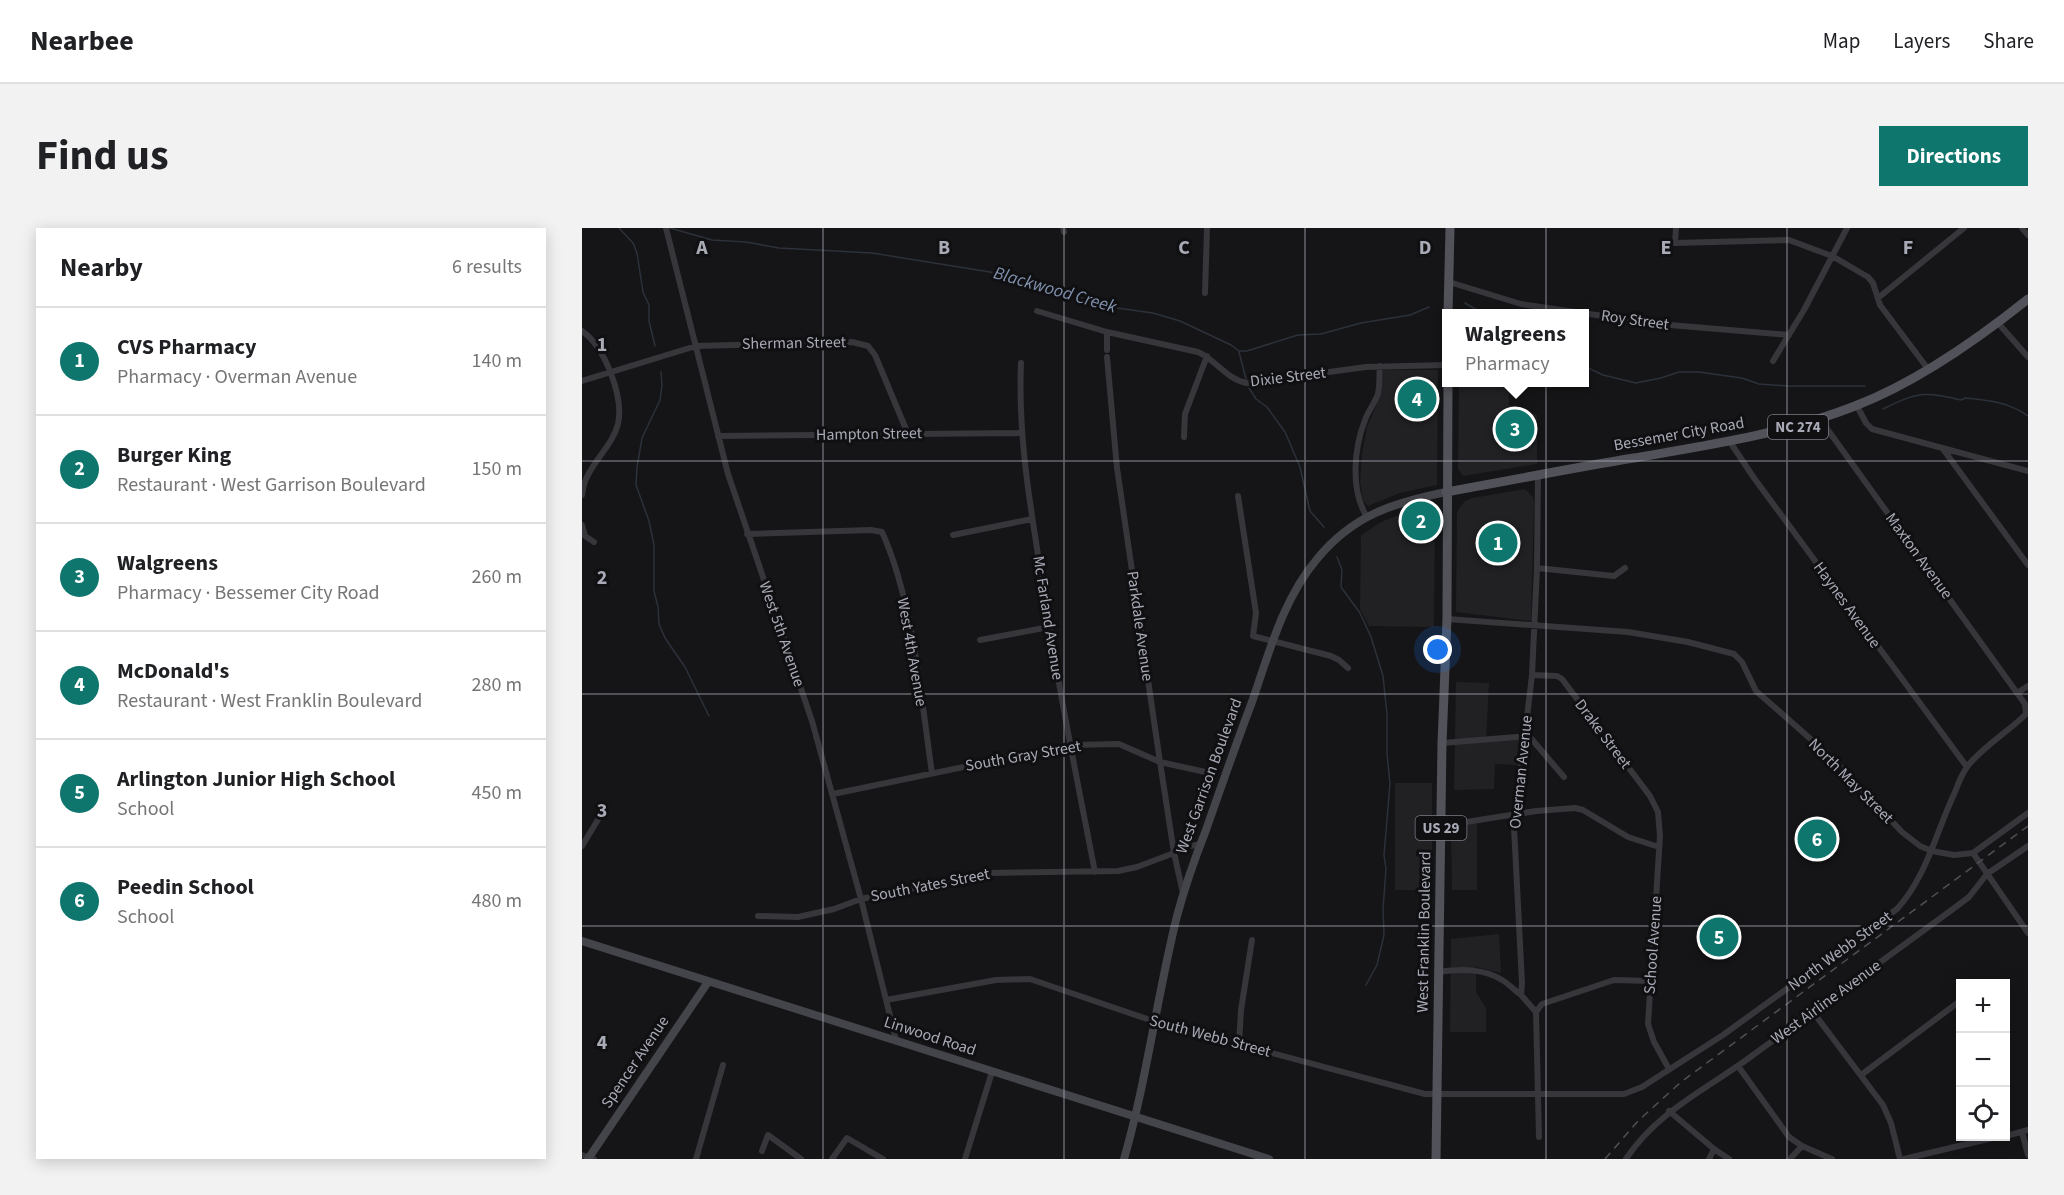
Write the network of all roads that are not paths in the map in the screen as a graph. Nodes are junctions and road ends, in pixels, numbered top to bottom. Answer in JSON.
{"nodes":[{"id":1,"x":666,"y":228,"type":"edge"},
{"id":2,"x":1207,"y":228,"type":"edge"},
{"id":3,"x":1450,"y":228,"type":"edge"},
{"id":4,"x":1676,"y":228,"type":"edge"},
{"id":5,"x":1847,"y":228,"type":"edge"},
{"id":6,"x":1964,"y":228,"type":"edge"},
{"id":7,"x":2022,"y":228,"type":"edge"},
{"id":8,"x":2028,"y":235,"type":"edge"},
{"id":9,"x":1832,"y":256,"type":"junction"},
{"id":10,"x":1449,"y":282,"type":"junction"},
{"id":11,"x":1205,"y":293,"type":"dead end"},
{"id":12,"x":1878,"y":298,"type":"junction"},
{"id":13,"x":2028,"y":299,"type":"edge"},
{"id":14,"x":1448,"y":309,"type":"edge"},
{"id":15,"x":1555,"y":309,"type":"edge"},
{"id":16,"x":1037,"y":311,"type":"dead end"},
{"id":17,"x":1589,"y":314,"type":"edge"},
{"id":18,"x":1998,"y":323,"type":"junction"},
{"id":19,"x":582,"y":331,"type":"edge"},
{"id":20,"x":1107,"y":332,"type":"junction"},
{"id":21,"x":1789,"y":335,"type":"junction"},
{"id":22,"x":696,"y":345,"type":"junction"},
{"id":23,"x":1207,"y":356,"type":"junction"},
{"id":24,"x":2028,"y":357,"type":"edge"},
{"id":25,"x":1773,"y":362,"type":"dead end"},
{"id":26,"x":1021,"y":363,"type":"dead end"},
{"id":27,"x":1442,"y":365,"type":"edge"},
{"id":28,"x":1380,"y":366,"type":"junction"},
{"id":29,"x":1928,"y":369,"type":"junction"},
{"id":30,"x":610,"y":371,"type":"junction"},
{"id":31,"x":582,"y":381,"type":"edge"},
{"id":32,"x":1448,"y":387,"type":"edge"},
{"id":33,"x":1857,"y":406,"type":"junction"},
{"id":34,"x":1820,"y":419,"type":"junction"},
{"id":35,"x":1021,"y":433,"type":"junction"},
{"id":36,"x":908,"y":434,"type":"junction"},
{"id":37,"x":718,"y":436,"type":"junction"},
{"id":38,"x":1185,"y":437,"type":"dead end"},
{"id":39,"x":1730,"y":441,"type":"junction"},
{"id":40,"x":1943,"y":449,"type":"junction"},
{"id":41,"x":2028,"y":471,"type":"edge"},
{"id":42,"x":1538,"y":474,"type":"junction"},
{"id":43,"x":1446,"y":492,"type":"junction"},
{"id":44,"x":582,"y":495,"type":"edge"},
{"id":45,"x":1238,"y":496,"type":"dead end"},
{"id":46,"x":1367,"y":517,"type":"junction"},
{"id":47,"x":1032,"y":519,"type":"junction"},
{"id":48,"x":582,"y":525,"type":"edge"},
{"id":49,"x":747,"y":534,"type":"junction"},
{"id":50,"x":953,"y":535,"type":"dead end"},
{"id":51,"x":594,"y":542,"type":"dead end"},
{"id":52,"x":2028,"y":565,"type":"edge"},
{"id":53,"x":1537,"y":568,"type":"junction"},
{"id":54,"x":1625,"y":568,"type":"dead end"},
{"id":55,"x":1447,"y":619,"type":"junction"},
{"id":56,"x":1535,"y":625,"type":"junction"},
{"id":57,"x":1049,"y":627,"type":"junction"},
{"id":58,"x":980,"y":640,"type":"dead end"},
{"id":59,"x":1274,"y":642,"type":"junction"},
{"id":60,"x":1348,"y":668,"type":"dead end"},
{"id":61,"x":1532,"y":675,"type":"junction"},
{"id":62,"x":2028,"y":686,"type":"edge"},
{"id":63,"x":2017,"y":693,"type":"junction"},
{"id":64,"x":1524,"y":736,"type":"junction"},
{"id":65,"x":1442,"y":743,"type":"junction"},
{"id":66,"x":1070,"y":745,"type":"junction"},
{"id":67,"x":1160,"y":762,"type":"junction"},
{"id":68,"x":1967,"y":767,"type":"junction"},
{"id":69,"x":932,"y":773,"type":"junction"},
{"id":70,"x":1210,"y":773,"type":"dead end"},
{"id":71,"x":1564,"y":777,"type":"dead end"},
{"id":72,"x":833,"y":794,"type":"junction"},
{"id":73,"x":602,"y":813,"type":"dead end"},
{"id":74,"x":2028,"y":813,"type":"edge"},
{"id":75,"x":1515,"y":814,"type":"junction"},
{"id":76,"x":1659,"y":815,"type":"joint"},
{"id":77,"x":1441,"y":826,"type":"junction"},
{"id":78,"x":1201,"y":844,"type":"junction"},
{"id":79,"x":582,"y":846,"type":"edge"},
{"id":80,"x":2028,"y":846,"type":"edge"},
{"id":81,"x":1659,"y":847,"type":"junction"},
{"id":82,"x":1174,"y":851,"type":"junction"},
{"id":83,"x":1932,"y":851,"type":"junction"},
{"id":84,"x":1973,"y":853,"type":"junction"},
{"id":85,"x":1095,"y":872,"type":"junction"},
{"id":86,"x":1987,"y":874,"type":"junction"},
{"id":87,"x":1183,"y":894,"type":"junction"},
{"id":88,"x":861,"y":899,"type":"junction"},
{"id":89,"x":758,"y":916,"type":"dead end"},
{"id":90,"x":2028,"y":933,"type":"edge"},
{"id":91,"x":1252,"y":940,"type":"dead end"},
{"id":92,"x":582,"y":941,"type":"edge"},
{"id":93,"x":1439,"y":972,"type":"junction"},
{"id":94,"x":1651,"y":981,"type":"junction"},
{"id":95,"x":708,"y":982,"type":"junction"},
{"id":96,"x":1521,"y":995,"type":"junction"},
{"id":97,"x":886,"y":1000,"type":"junction"},
{"id":98,"x":1956,"y":1004,"type":"edge"},
{"id":99,"x":1536,"y":1012,"type":"junction"},
{"id":100,"x":1813,"y":1012,"type":"junction"},
{"id":101,"x":1156,"y":1022,"type":"junction"},
{"id":102,"x":896,"y":1040,"type":"junction"},
{"id":103,"x":1239,"y":1044,"type":"junction"},
{"id":104,"x":723,"y":1065,"type":"dead end"},
{"id":105,"x":1738,"y":1066,"type":"junction"},
{"id":106,"x":1669,"y":1069,"type":"junction"},
{"id":107,"x":992,"y":1072,"type":"junction"},
{"id":108,"x":1862,"y":1075,"type":"junction"},
{"id":109,"x":1437,"y":1094,"type":"junction"},
{"id":110,"x":1537,"y":1094,"type":"junction"},
{"id":111,"x":1669,"y":1111,"type":"junction"},
{"id":112,"x":1136,"y":1118,"type":"junction"},
{"id":113,"x":2025,"y":1131,"type":"edge"},
{"id":114,"x":2010,"y":1134,"type":"edge"},
{"id":115,"x":1539,"y":1137,"type":"dead end"},
{"id":116,"x":1981,"y":1141,"type":"edge"},
{"id":117,"x":1802,"y":1146,"type":"junction"},
{"id":118,"x":1714,"y":1149,"type":"junction"},
{"id":119,"x":762,"y":1151,"type":"dead end"},
{"id":120,"x":2028,"y":1155,"type":"edge"},
{"id":121,"x":588,"y":1158,"type":"edge"},
{"id":122,"x":696,"y":1159,"type":"edge"},
{"id":123,"x":801,"y":1159,"type":"edge"},
{"id":124,"x":832,"y":1159,"type":"edge"},
{"id":125,"x":883,"y":1159,"type":"edge"},
{"id":126,"x":965,"y":1159,"type":"edge"},
{"id":127,"x":1125,"y":1159,"type":"edge"},
{"id":128,"x":1269,"y":1159,"type":"edge"},
{"id":129,"x":1436,"y":1159,"type":"edge"},
{"id":130,"x":1626,"y":1159,"type":"edge"},
{"id":131,"x":1708,"y":1159,"type":"edge"},
{"id":132,"x":1729,"y":1159,"type":"edge"},
{"id":133,"x":1790,"y":1159,"type":"edge"},
{"id":134,"x":1832,"y":1159,"type":"edge"},
{"id":135,"x":1902,"y":1159,"type":"edge"}],
"edges":[{"from":1,"to":22,"type":"street","name":"West 5th Avenue"},
{"from":2,"to":11,"type":"street"},
{"from":3,"to":10,"type":"main road"},
{"from":4,"to":9,"type":"street"},
{"from":5,"to":9,"type":"street"},
{"from":6,"to":12,"type":"street"},
{"from":7,"to":8,"type":"street"},
{"from":9,"to":12,"type":"street"},
{"from":9,"to":21,"type":"street"},
{"from":10,"to":14,"type":"main road"},
{"from":10,"to":15,"type":"street","name":"Roy Street"},
{"from":12,"to":29,"type":"street"},
{"from":13,"to":18,"type":"main road","name":"Bessemer City Road","number":"NC 274"},
{"from":16,"to":20,"type":"street","name":"Dixie Street"},
{"from":17,"to":21,"type":"street","name":"Roy Street"},
{"from":18,"to":24,"type":"street"},
{"from":18,"to":29,"type":"main road","name":"Bessemer City Road","number":"NC 274"},
{"from":19,"to":30,"type":"street"},
{"from":20,"to":23,"type":"street","name":"Dixie Street"},
{"from":20,"to":67,"type":"street","name":"Parkdale Avenue"},
{"from":21,"to":25,"type":"street"},
{"from":22,"to":30,"type":"street"},
{"from":22,"to":36,"type":"street","name":"Sherman Street"},
{"from":22,"to":37,"type":"street","name":"West 5th Avenue"},
{"from":23,"to":28,"type":"street","name":"Dixie Street"},
{"from":23,"to":38,"type":"street"},
{"from":26,"to":35,"type":"street","name":"Mc Farland Avenue"},
{"from":27,"to":28,"type":"street","name":"Dixie Street"},
{"from":28,"to":46,"type":"street"},
{"from":29,"to":33,"type":"main road","name":"Bessemer City Road","number":"NC 274"},
{"from":30,"to":31,"type":"street"},
{"from":30,"to":44,"type":"street"},
{"from":32,"to":43,"type":"main road","name":"West Franklin Boulevard","number":"US 29"},
{"from":33,"to":34,"type":"main road","name":"Bessemer City Road","number":"NC 274"},
{"from":33,"to":40,"type":"street"},
{"from":34,"to":39,"type":"main road","name":"Bessemer City Road","number":"NC 274"},
{"from":34,"to":63,"type":"street","name":"Maxton Avenue"},
{"from":35,"to":36,"type":"street","name":"Hampton Street"},
{"from":35,"to":47,"type":"street","name":"Mc Farland Avenue"},
{"from":36,"to":37,"type":"street","name":"Hampton Street"},
{"from":37,"to":49,"type":"street","name":"West 5th Avenue"},
{"from":39,"to":42,"type":"main road","name":"Bessemer City Road","number":"NC 274"},
{"from":39,"to":68,"type":"street","name":"Haynes Avenue"},
{"from":40,"to":41,"type":"street"},
{"from":40,"to":52,"type":"street"},
{"from":42,"to":43,"type":"main road","name":"Bessemer City Road","number":"NC 274"},
{"from":42,"to":53,"type":"street","name":"Overman Avenue"},
{"from":43,"to":46,"type":"main road","name":"West Garrison Boulevard"},
{"from":43,"to":55,"type":"main road","name":"West Franklin Boulevard","number":"US 29"},
{"from":45,"to":59,"type":"street"},
{"from":46,"to":59,"type":"main road","name":"West Garrison Boulevard"},
{"from":47,"to":50,"type":"street"},
{"from":47,"to":57,"type":"street","name":"Mc Farland Avenue"},
{"from":48,"to":51,"type":"street"},
{"from":49,"to":69,"type":"street","name":"West 4th Avenue"},
{"from":49,"to":72,"type":"street","name":"West 5th Avenue"},
{"from":53,"to":54,"type":"street"},
{"from":53,"to":56,"type":"street","name":"Overman Avenue"},
{"from":55,"to":56,"type":"street"},
{"from":55,"to":65,"type":"main road","name":"West Franklin Boulevard","number":"US 29"},
{"from":56,"to":61,"type":"street","name":"Overman Avenue"},
{"from":56,"to":83,"type":"street","name":"North May Street"},
{"from":57,"to":58,"type":"street"},
{"from":57,"to":66,"type":"street","name":"Mc Farland Avenue"},
{"from":59,"to":60,"type":"street"},
{"from":59,"to":78,"type":"main road","name":"West Garrison Boulevard"},
{"from":61,"to":64,"type":"street","name":"Overman Avenue"},
{"from":61,"to":76,"type":"street","name":"Drake Street"},
{"from":62,"to":63,"type":"street"},
{"from":63,"to":68,"type":"street","name":"North Webb Street"},
{"from":64,"to":65,"type":"street"},
{"from":64,"to":71,"type":"street"},
{"from":64,"to":75,"type":"street","name":"Overman Avenue"},
{"from":65,"to":77,"type":"main road","name":"West Franklin Boulevard","number":"US 29"},
{"from":66,"to":67,"type":"street","name":"South Gray Street"},
{"from":66,"to":69,"type":"street","name":"South Gray Street"},
{"from":66,"to":85,"type":"street","name":"Mc Farland Avenue"},
{"from":67,"to":70,"type":"street","name":"South Gray Street"},
{"from":67,"to":82,"type":"street","name":"Parkdale Avenue"},
{"from":68,"to":83,"type":"street","name":"North Webb Street"},
{"from":69,"to":72,"type":"street","name":"South Gray Street"},
{"from":72,"to":88,"type":"street","name":"West 5th Avenue"},
{"from":73,"to":79,"type":"street"},
{"from":74,"to":84,"type":"street"},
{"from":75,"to":77,"type":"street"},
{"from":75,"to":81,"type":"street"},
{"from":75,"to":96,"type":"street","name":"Overman Avenue"},
{"from":76,"to":81,"type":"street","name":"School Avenue"},
{"from":77,"to":93,"type":"main road","name":"West Franklin Boulevard","number":"US 29"},
{"from":78,"to":82,"type":"street","name":"South Yates Street"},
{"from":78,"to":87,"type":"main road","name":"West Garrison Boulevard"},
{"from":80,"to":86,"type":"street","name":"West Airline Avenue"},
{"from":81,"to":94,"type":"street","name":"School Avenue"},
{"from":82,"to":85,"type":"street","name":"South Yates Street"},
{"from":82,"to":87,"type":"street","name":"Parkdale Avenue"},
{"from":83,"to":84,"type":"street","name":"North May Street"},
{"from":83,"to":106,"type":"street","name":"North Webb Street"},
{"from":84,"to":86,"type":"street"},
{"from":85,"to":88,"type":"street","name":"South Yates Street"},
{"from":86,"to":90,"type":"street"},
{"from":86,"to":100,"type":"street","name":"West Airline Avenue"},
{"from":87,"to":101,"type":"main road","name":"West Garrison Boulevard"},
{"from":88,"to":89,"type":"street","name":"South Yates Street"},
{"from":88,"to":97,"type":"street","name":"West 5th Avenue"},
{"from":91,"to":103,"type":"street"},
{"from":92,"to":95,"type":"main road","name":"Linwood Road"},
{"from":93,"to":96,"type":"street"},
{"from":93,"to":109,"type":"main road","name":"West Franklin Boulevard","number":"US 29"},
{"from":94,"to":99,"type":"street"},
{"from":94,"to":106,"type":"street","name":"School Avenue"},
{"from":95,"to":102,"type":"main road","name":"Linwood Road"},
{"from":95,"to":121,"type":"main road","name":"Spencer Avenue"},
{"from":96,"to":99,"type":"street"},
{"from":97,"to":101,"type":"street","name":"South Webb Street"},
{"from":97,"to":102,"type":"street","name":"West 5th Avenue"},
{"from":98,"to":108,"type":"street"},
{"from":99,"to":110,"type":"street"},
{"from":100,"to":105,"type":"street","name":"West Airline Avenue"},
{"from":100,"to":108,"type":"street"},
{"from":101,"to":103,"type":"street","name":"South Webb Street"},
{"from":101,"to":112,"type":"main road","name":"West Garrison Boulevard"},
{"from":102,"to":107,"type":"main road","name":"Linwood Road"},
{"from":103,"to":109,"type":"street","name":"South Webb Street"},
{"from":104,"to":122,"type":"street"},
{"from":105,"to":111,"type":"street","name":"West Airline Avenue"},
{"from":105,"to":117,"type":"street"},
{"from":106,"to":110,"type":"street","name":"North Webb Street"},
{"from":107,"to":112,"type":"main road","name":"Linwood Road"},
{"from":107,"to":126,"type":"street"},
{"from":108,"to":135,"type":"street"},
{"from":109,"to":110,"type":"street","name":"South Webb Street"},
{"from":109,"to":129,"type":"main road","name":"West Franklin Boulevard","number":"US 29"},
{"from":110,"to":115,"type":"street"},
{"from":111,"to":118,"type":"street"},
{"from":111,"to":130,"type":"street","name":"West Airline Avenue"},
{"from":112,"to":127,"type":"main road","name":"West Garrison Boulevard"},
{"from":112,"to":128,"type":"main road","name":"Linwood Road"},
{"from":113,"to":114,"type":"street"},
{"from":113,"to":120,"type":"street"},
{"from":116,"to":135,"type":"street"},
{"from":117,"to":133,"type":"street"},
{"from":117,"to":134,"type":"street"},
{"from":118,"to":131,"type":"street"},
{"from":118,"to":132,"type":"street"},
{"from":119,"to":123,"type":"street"},
{"from":124,"to":125,"type":"street"}]}
